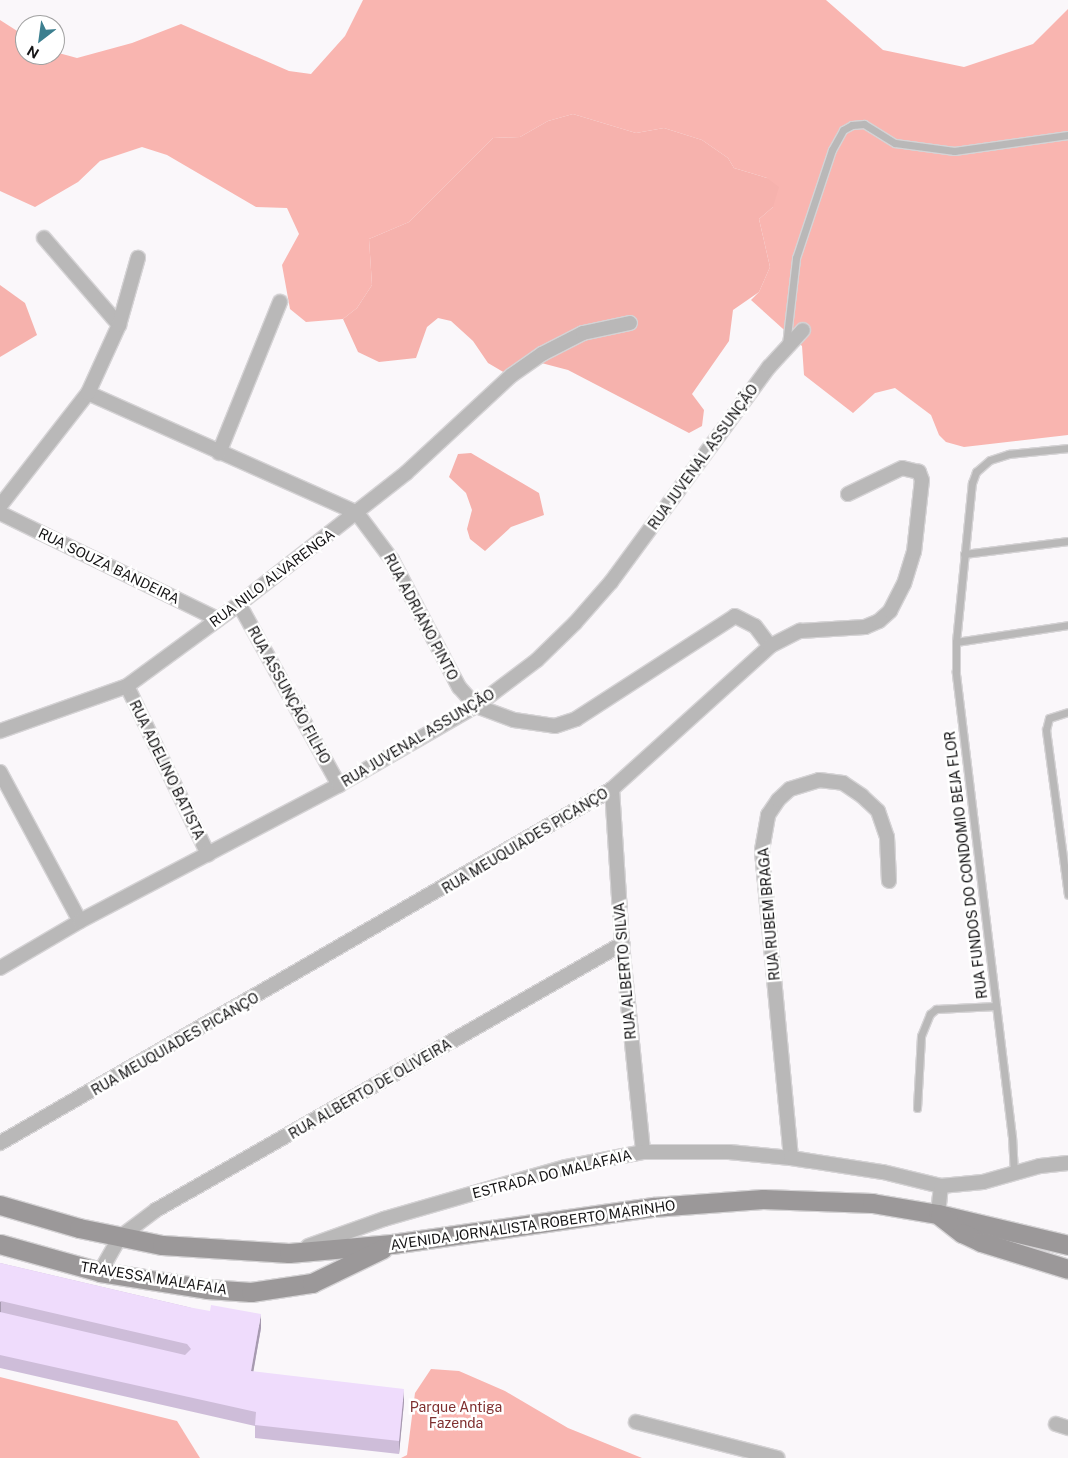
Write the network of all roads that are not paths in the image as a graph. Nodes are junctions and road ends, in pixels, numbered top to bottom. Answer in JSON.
{"nodes":[{"id":1,"x":1068,"y":135,"type":"edge"},
{"id":2,"x":44,"y":238,"type":"dead end"},
{"id":3,"x":138,"y":258,"type":"dead end"},
{"id":4,"x":280,"y":302,"type":"dead end"},
{"id":5,"x":630,"y":323,"type":"dead end"},
{"id":6,"x":119,"y":325,"type":"junction"},
{"id":7,"x":803,"y":330,"type":"dead end"},
{"id":8,"x":785,"y":348,"type":"junction"},
{"id":9,"x":88,"y":393,"type":"junction"},
{"id":10,"x":1068,"y":448,"type":"edge"},
{"id":11,"x":219,"y":453,"type":"junction"},
{"id":12,"x":848,"y":494,"type":"dead end"},
{"id":13,"x":0,"y":506,"type":"edge"},
{"id":14,"x":0,"y":513,"type":"edge"},
{"id":15,"x":357,"y":513,"type":"junction"},
{"id":16,"x":1068,"y":542,"type":"edge"},
{"id":17,"x":964,"y":554,"type":"junction"},
{"id":18,"x":239,"y":604,"type":"junction"},
{"id":19,"x":217,"y":619,"type":"junction"},
{"id":20,"x":1068,"y":625,"type":"edge"},
{"id":21,"x":956,"y":642,"type":"junction"},
{"id":22,"x":770,"y":646,"type":"junction"},
{"id":23,"x":127,"y":686,"type":"junction"},
{"id":24,"x":476,"y":706,"type":"junction"},
{"id":25,"x":1068,"y":712,"type":"edge"},
{"id":26,"x":0,"y":731,"type":"edge"},
{"id":27,"x":0,"y":772,"type":"edge"},
{"id":28,"x":339,"y":785,"type":"junction"},
{"id":29,"x":612,"y":790,"type":"junction"},
{"id":30,"x":208,"y":854,"type":"junction"},
{"id":31,"x":889,"y":881,"type":"dead end"},
{"id":32,"x":1068,"y":895,"type":"edge"},
{"id":33,"x":80,"y":921,"type":"junction"},
{"id":34,"x":622,"y":944,"type":"junction"},
{"id":35,"x":0,"y":968,"type":"edge"},
{"id":36,"x":996,"y":1006,"type":"junction"},
{"id":37,"x":917,"y":1108,"type":"dead end"},
{"id":38,"x":0,"y":1143,"type":"edge"},
{"id":39,"x":643,"y":1152,"type":"junction"},
{"id":40,"x":791,"y":1158,"type":"junction"},
{"id":41,"x":1068,"y":1163,"type":"edge"},
{"id":42,"x":1014,"y":1174,"type":"junction"},
{"id":43,"x":941,"y":1186,"type":"junction"},
{"id":44,"x":0,"y":1205,"type":"edge"},
{"id":45,"x":938,"y":1214,"type":"junction"},
{"id":46,"x":120,"y":1238,"type":"junction"},
{"id":47,"x":0,"y":1244,"type":"edge"},
{"id":48,"x":392,"y":1244,"type":"junction"},
{"id":49,"x":1068,"y":1244,"type":"edge"},
{"id":50,"x":289,"y":1253,"type":"junction"},
{"id":51,"x":1068,"y":1269,"type":"edge"},
{"id":52,"x":100,"y":1272,"type":"junction"},
{"id":53,"x":636,"y":1422,"type":"dead end"},
{"id":54,"x":777,"y":1458,"type":"edge"}],
"edges":[{"from":1,"to":8,"type":"lane"},
{"from":2,"to":6,"type":"street"},
{"from":3,"to":6,"type":"street"},
{"from":4,"to":11,"type":"street"},
{"from":5,"to":15,"type":"street","name":"RUA NILO ALVARENGA"},
{"from":6,"to":9,"type":"street"},
{"from":7,"to":8,"type":"street","name":"RUA JUVENAL ASSUNÇÃO"},
{"from":8,"to":24,"type":"street","name":"RUA JUVENAL ASSUNÇÃO"},
{"from":9,"to":11,"type":"street","name":"RUA ADRIANO PINTO"},
{"from":9,"to":13,"type":"street"},
{"from":10,"to":17,"type":"lane","name":"RUA FUNDOS DO CONDOMIO BEJA FLOR"},
{"from":11,"to":15,"type":"street","name":"RUA ADRIANO PINTO"},
{"from":12,"to":22,"type":"street","name":"RUA MEUQUIADES PICANÇO"},
{"from":14,"to":19,"type":"street","name":"RUA SOUZA BANDEIRA"},
{"from":15,"to":18,"type":"street","name":"RUA NILO ALVARENGA"},
{"from":15,"to":24,"type":"street","name":"RUA ADRIANO PINTO"},
{"from":16,"to":17,"type":"lane"},
{"from":17,"to":21,"type":"lane","name":"RUA FUNDOS DO CONDOMIO BEJA FLOR"},
{"from":18,"to":19,"type":"street","name":"RUA NILO ALVARENGA"},
{"from":18,"to":28,"type":"street","name":"RUA ASSUNÇÃO FILHO"},
{"from":19,"to":23,"type":"street","name":"RUA NILO ALVARENGA"},
{"from":20,"to":21,"type":"lane"},
{"from":21,"to":36,"type":"lane","name":"RUA FUNDOS DO CONDOMIO BEJA FLOR"},
{"from":22,"to":24,"type":"street"},
{"from":22,"to":29,"type":"street","name":"RUA MEUQUIADES PICANÇO"},
{"from":23,"to":26,"type":"street","name":"RUA NILO ALVARENGA"},
{"from":23,"to":30,"type":"street","name":"RUA ADELINO BATISTA"},
{"from":24,"to":28,"type":"street","name":"RUA JUVENAL ASSUNÇÃO"},
{"from":25,"to":32,"type":"lane"},
{"from":27,"to":33,"type":"street"},
{"from":28,"to":30,"type":"street","name":"RUA JUVENAL ASSUNÇÃO"},
{"from":29,"to":34,"type":"street","name":"RUA ALBERTO SILVA"},
{"from":29,"to":38,"type":"street","name":"RUA MEUQUIADES PICANÇO"},
{"from":30,"to":33,"type":"street","name":"RUA JUVENAL ASSUNÇÃO"},
{"from":31,"to":40,"type":"street","name":"RUA RUBEM BRAGA"},
{"from":33,"to":35,"type":"street","name":"RUA JUVENAL ASSUNÇÃO"},
{"from":34,"to":39,"type":"street","name":"RUA ALBERTO SILVA"},
{"from":34,"to":46,"type":"street","name":"RUA ALBERTO DE OLIVEIRA"},
{"from":36,"to":37,"type":"lane"},
{"from":36,"to":42,"type":"lane","name":"RUA FUNDOS DO CONDOMIO BEJA FLOR"},
{"from":39,"to":40,"type":"street","name":"ESTRADA DO MALAFAIA"},
{"from":39,"to":50,"type":"street","name":"ESTRADA DO MALAFAIA"},
{"from":40,"to":43,"type":"street","name":"ESTRADA DO MALAFAIA"},
{"from":41,"to":42,"type":"street","name":"ESTRADA DO MALAFAIA"},
{"from":42,"to":43,"type":"street","name":"ESTRADA DO MALAFAIA"},
{"from":43,"to":45,"type":"street"},
{"from":44,"to":46,"type":"main road","name":"AVENIDA JORNALISTA ROBERTO MARINHO"},
{"from":45,"to":48,"type":"main road","name":"AVENIDA JORNALISTA ROBERTO MARINHO"},
{"from":45,"to":49,"type":"main road","name":"AVENIDA JORNALISTA ROBERTO MARINHO"},
{"from":45,"to":51,"type":"main road"},
{"from":46,"to":50,"type":"main road","name":"AVENIDA JORNALISTA ROBERTO MARINHO"},
{"from":46,"to":52,"type":"street"},
{"from":47,"to":52,"type":"main road","name":"TRAVESSA MALAFAIA"},
{"from":48,"to":50,"type":"main road","name":"AVENIDA JORNALISTA ROBERTO MARINHO"},
{"from":48,"to":52,"type":"main road","name":"TRAVESSA MALAFAIA"},
{"from":53,"to":54,"type":"street"}]}
